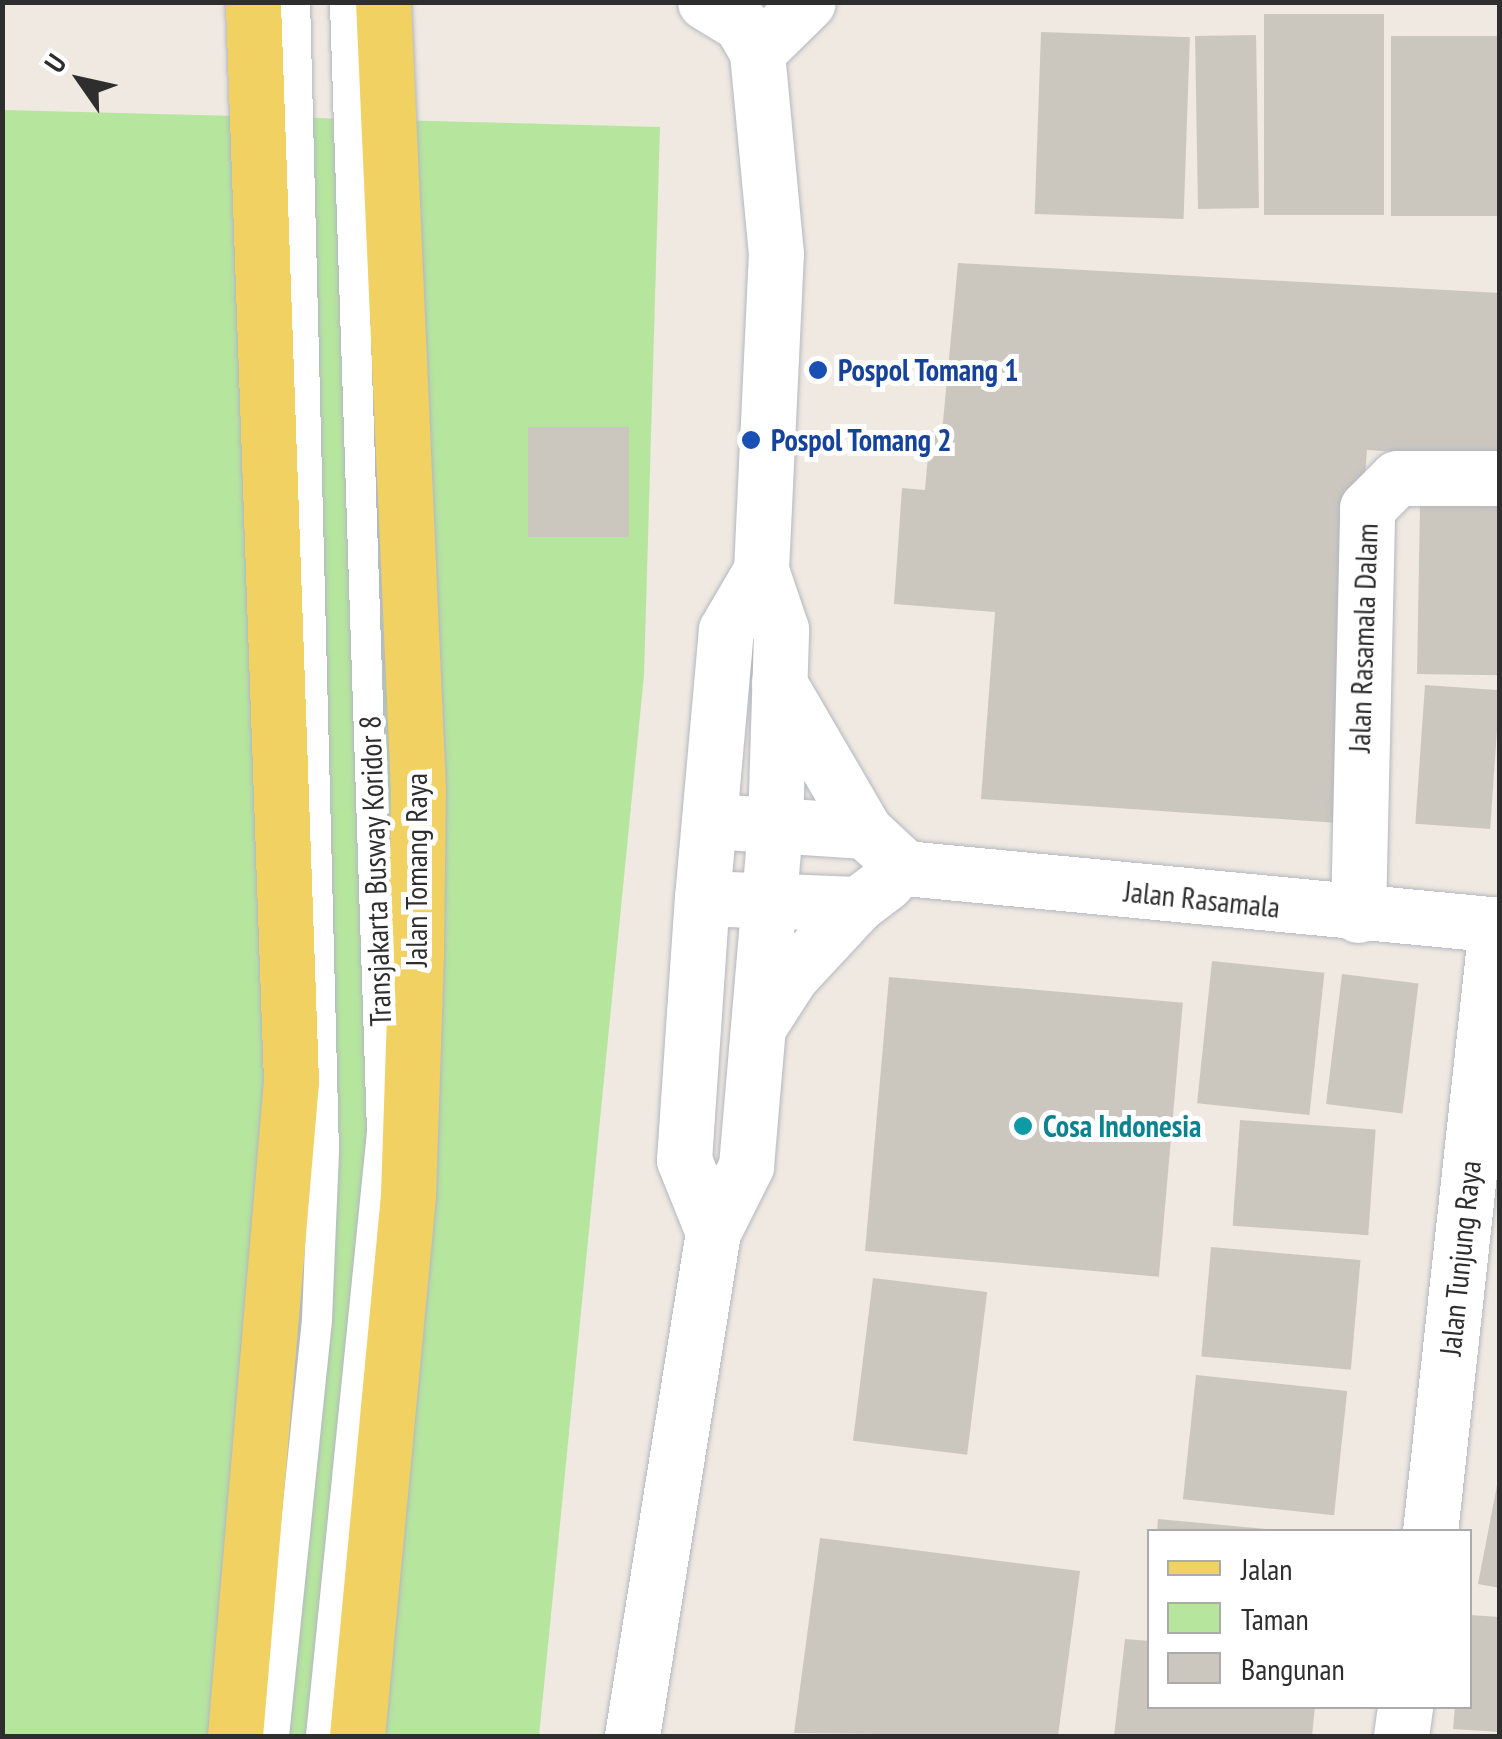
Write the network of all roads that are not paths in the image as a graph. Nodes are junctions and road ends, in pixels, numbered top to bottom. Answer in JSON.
{"nodes":[{"id":1,"x":253,"y":2,"type":"edge"},
{"id":2,"x":295,"y":2,"type":"edge"},
{"id":3,"x":345,"y":2,"type":"edge"},
{"id":4,"x":383,"y":2,"type":"edge"},
{"id":5,"x":705,"y":2,"type":"edge"},
{"id":6,"x":808,"y":2,"type":"edge"},
{"id":7,"x":757,"y":52,"type":"junction"},
{"id":8,"x":1500,"y":478,"type":"edge"},
{"id":9,"x":761,"y":570,"type":"junction"},
{"id":10,"x":779,"y":683,"type":"junction"},
{"id":11,"x":396,"y":788,"type":"junction"},
{"id":12,"x":301,"y":791,"type":"junction"},
{"id":13,"x":711,"y":820,"type":"junction"},
{"id":14,"x":775,"y":825,"type":"junction"},
{"id":15,"x":864,"y":831,"type":"junction"},
{"id":16,"x":905,"y":868,"type":"junction"},
{"id":17,"x":702,"y":898,"type":"junction"},
{"id":18,"x":767,"y":900,"type":"junction"},
{"id":19,"x":858,"y":904,"type":"junction"},
{"id":20,"x":1358,"y":915,"type":"junction"},
{"id":21,"x":1498,"y":925,"type":"edge"},
{"id":22,"x":762,"y":1021,"type":"junction"},
{"id":23,"x":713,"y":1232,"type":"junction"},
{"id":24,"x":1430,"y":1529,"type":"edge"},
{"id":25,"x":1405,"y":1709,"type":"edge"},
{"id":26,"x":236,"y":1736,"type":"edge"},
{"id":27,"x":274,"y":1736,"type":"edge"},
{"id":28,"x":321,"y":1736,"type":"edge"},
{"id":29,"x":357,"y":1736,"type":"edge"},
{"id":30,"x":632,"y":1736,"type":"edge"},
{"id":31,"x":1401,"y":1736,"type":"edge"}],
"edges":[{"from":1,"to":12,"type":"main road"},
{"from":2,"to":12,"type":"lane","name":"Transjakarta Busway Koridor 8"},
{"from":3,"to":11,"type":"lane","name":"Transjakarta Busway Koridor 8"},
{"from":4,"to":11,"type":"main road","name":"Jalan Tomang Raya"},
{"from":5,"to":7,"type":"street"},
{"from":6,"to":7,"type":"street"},
{"from":7,"to":9,"type":"street"},
{"from":8,"to":20,"type":"street","name":"Jalan Rasamala Dalam"},
{"from":9,"to":10,"type":"street"},
{"from":9,"to":13,"type":"street"},
{"from":10,"to":14,"type":"street"},
{"from":10,"to":15,"type":"street"},
{"from":11,"to":28,"type":"lane","name":"Transjakarta Busway Koridor 8"},
{"from":11,"to":29,"type":"main road","name":"Jalan Tomang Raya"},
{"from":12,"to":26,"type":"main road"},
{"from":12,"to":27,"type":"lane","name":"Transjakarta Busway Koridor 8"},
{"from":13,"to":14,"type":"street"},
{"from":13,"to":17,"type":"street"},
{"from":14,"to":15,"type":"street"},
{"from":14,"to":18,"type":"street"},
{"from":15,"to":16,"type":"street"},
{"from":16,"to":19,"type":"street"},
{"from":16,"to":20,"type":"street","name":"Jalan Rasamala"},
{"from":17,"to":18,"type":"street"},
{"from":17,"to":23,"type":"street"},
{"from":18,"to":19,"type":"street"},
{"from":18,"to":22,"type":"street"},
{"from":19,"to":22,"type":"street"},
{"from":20,"to":21,"type":"street","name":"Jalan Rasamala"},
{"from":21,"to":24,"type":"street","name":"Jalan Tunjung Raya"},
{"from":22,"to":23,"type":"street"},
{"from":23,"to":30,"type":"street"},
{"from":25,"to":31,"type":"street"}]}
